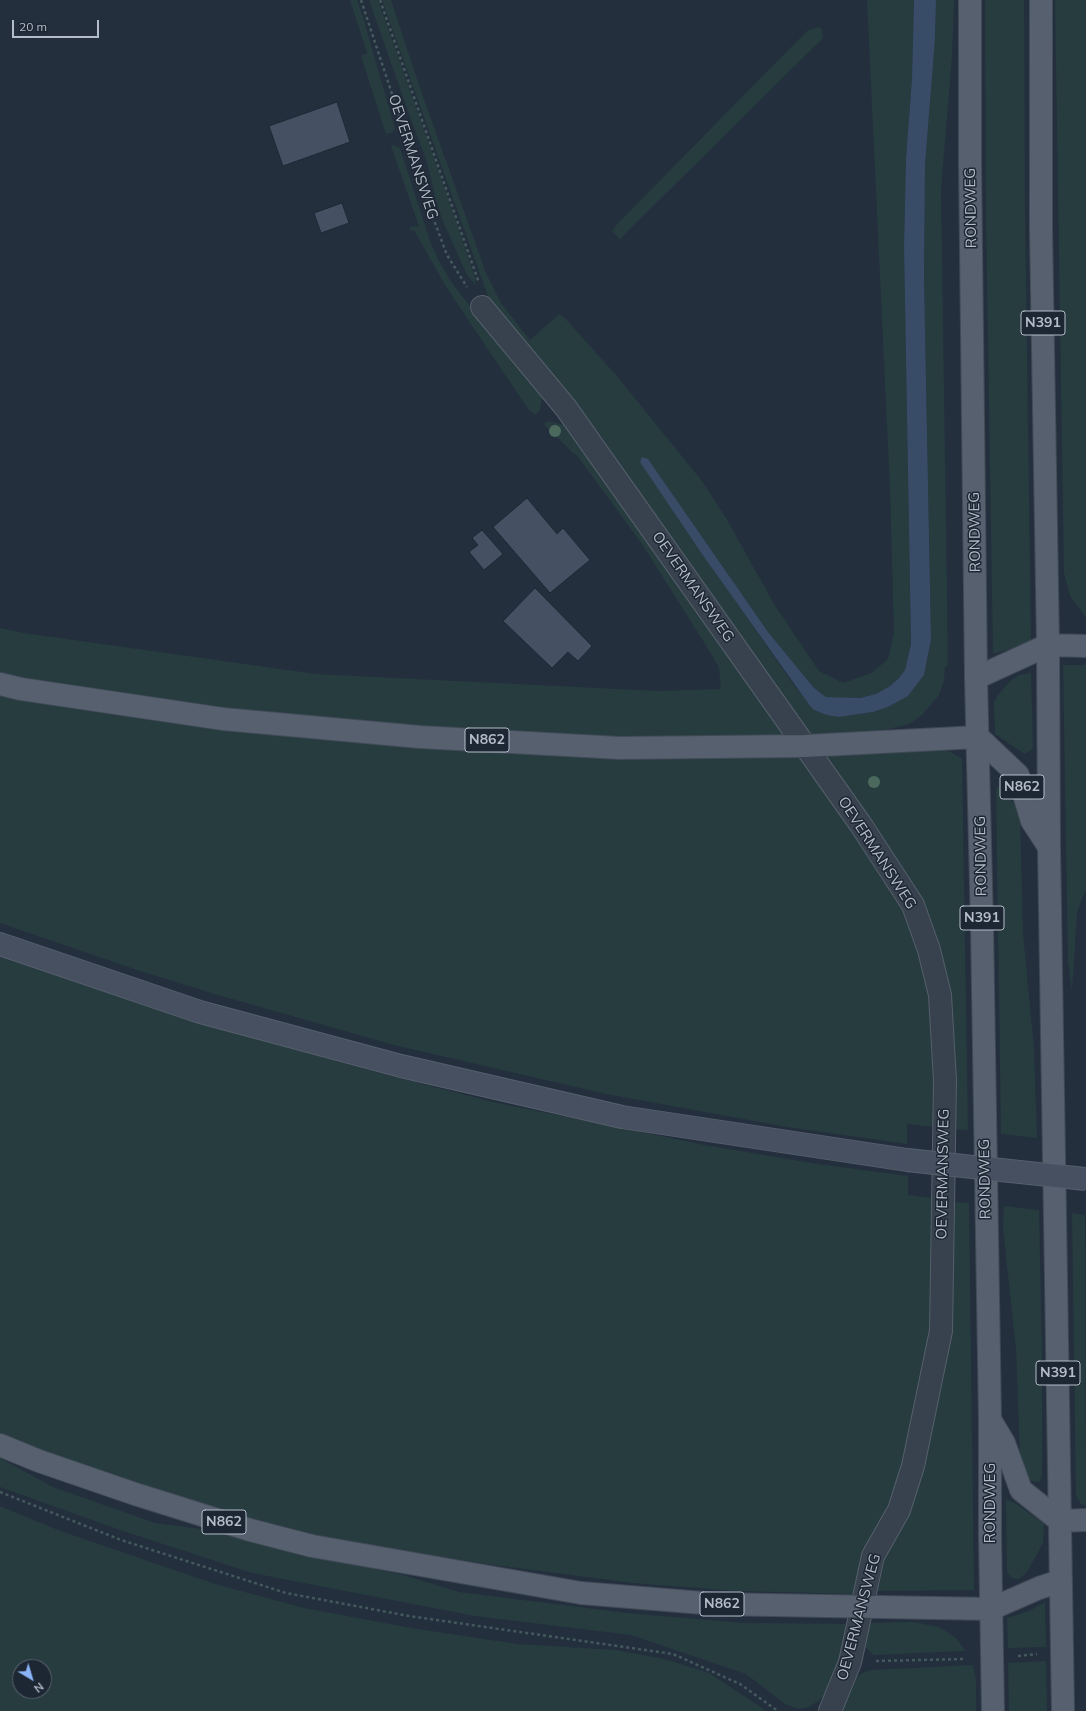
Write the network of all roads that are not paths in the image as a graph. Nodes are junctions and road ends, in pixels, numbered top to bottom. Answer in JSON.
{"nodes":[{"id":1,"x":970,"y":0,"type":"edge"},
{"id":2,"x":1041,"y":0,"type":"edge"},
{"id":3,"x":482,"y":307,"type":"road end"},
{"id":4,"x":1048,"y":645,"type":"junction"},
{"id":5,"x":1086,"y":646,"type":"edge"},
{"id":6,"x":976,"y":678,"type":"junction"},
{"id":7,"x":0,"y":684,"type":"edge"},
{"id":8,"x":978,"y":737,"type":"junction"},
{"id":9,"x":805,"y":746,"type":"junction"},
{"id":10,"x":1049,"y":847,"type":"junction"},
{"id":11,"x":0,"y":944,"type":"edge"},
{"id":12,"x":1086,"y":1179,"type":"edge"},
{"id":13,"x":990,"y":1420,"type":"junction"},
{"id":14,"x":0,"y":1445,"type":"edge"},
{"id":15,"x":1086,"y":1520,"type":"edge"},
{"id":16,"x":1060,"y":1521,"type":"junction"},
{"id":17,"x":1060,"y":1581,"type":"junction"},
{"id":18,"x":861,"y":1607,"type":"junction"},
{"id":19,"x":991,"y":1609,"type":"junction"},
{"id":20,"x":830,"y":1711,"type":"edge"},
{"id":21,"x":993,"y":1711,"type":"edge"},
{"id":22,"x":1063,"y":1711,"type":"edge"}],
"edges":[{"from":1,"to":6,"type":"main road","name":"RONDWEG","number":"N391"},
{"from":2,"to":4,"type":"main road","number":"N391"},
{"from":3,"to":9,"type":"street","name":"OEVERMANSWEG"},
{"from":4,"to":5,"type":"main road"},
{"from":4,"to":6,"type":"main road"},
{"from":4,"to":10,"type":"main road","number":"N391"},
{"from":6,"to":8,"type":"main road","name":"RONDWEG","number":"N391"},
{"from":7,"to":9,"type":"main road","number":"N862"},
{"from":8,"to":9,"type":"main road","number":"N862"},
{"from":8,"to":10,"type":"main road","number":"N862"},
{"from":8,"to":13,"type":"main road","name":"RONDWEG","number":"N391"},
{"from":9,"to":18,"type":"street","name":"OEVERMANSWEG"},
{"from":10,"to":16,"type":"main road","number":"N391"},
{"from":11,"to":12,"type":"main road","bridge":true},
{"from":13,"to":16,"type":"main road"},
{"from":13,"to":19,"type":"main road","name":"RONDWEG","number":"N391"},
{"from":14,"to":18,"type":"main road","number":"N862"},
{"from":15,"to":16,"type":"main road"},
{"from":16,"to":17,"type":"main road","number":"N391"},
{"from":17,"to":19,"type":"main road","number":"N862"},
{"from":17,"to":22,"type":"main road","number":"N391"},
{"from":18,"to":19,"type":"main road","number":"N862"},
{"from":18,"to":20,"type":"street","name":"OEVERMANSWEG"},
{"from":19,"to":21,"type":"main road","name":"RONDWEG","number":"N391"}]}
